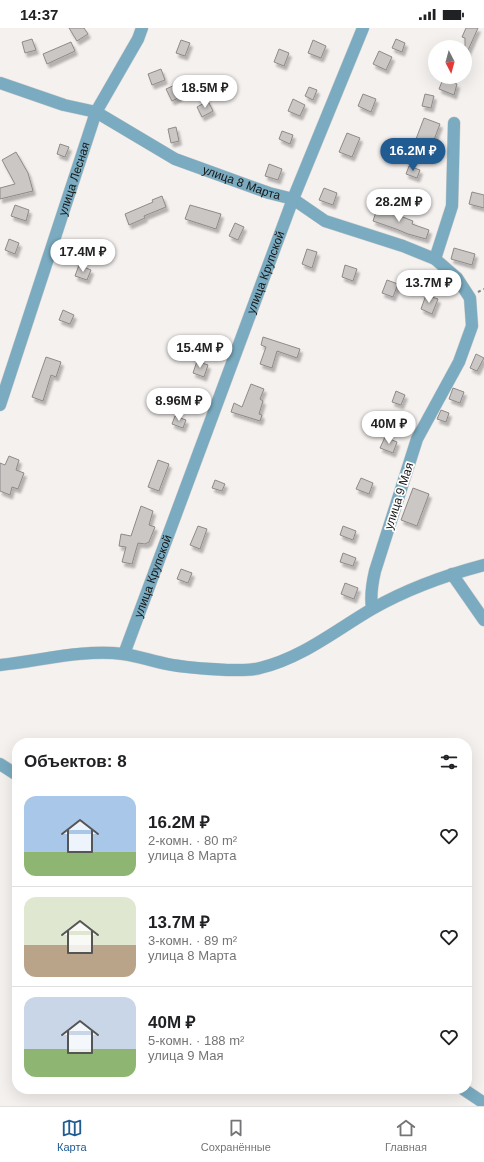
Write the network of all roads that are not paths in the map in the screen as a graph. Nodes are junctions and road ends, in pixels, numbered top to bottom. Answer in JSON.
{"nodes":[{"id":1,"x":142,"y":28,"type":"edge"},
{"id":2,"x":363,"y":28,"type":"edge"},
{"id":3,"x":0,"y":83,"type":"edge"},
{"id":4,"x":96,"y":112,"type":"junction"},
{"id":5,"x":454,"y":123,"type":"dead end"},
{"id":6,"x":293,"y":199,"type":"junction"},
{"id":7,"x":435,"y":259,"type":"junction"},
{"id":8,"x":470,"y":298,"type":"joint"},
{"id":9,"x":0,"y":406,"type":"edge"},
{"id":10,"x":484,"y":565,"type":"edge"},
{"id":11,"x":452,"y":574,"type":"junction"},
{"id":12,"x":372,"y":608,"type":"junction"},
{"id":13,"x":484,"y":620,"type":"edge"},
{"id":14,"x":124,"y":654,"type":"junction"},
{"id":15,"x":0,"y":665,"type":"edge"},
{"id":16,"x":0,"y":764,"type":"edge"},
{"id":17,"x":12,"y":772,"type":"edge"},
{"id":18,"x":470,"y":1094,"type":"edge"},
{"id":19,"x":484,"y":1103,"type":"edge"}],
"edges":[{"from":1,"to":4,"type":"street","name":"улица Лесная"},
{"from":2,"to":6,"type":"street","name":"улица Крупской"},
{"from":3,"to":4,"type":"street","name":"улица 8 Марта"},
{"from":4,"to":6,"type":"street","name":"улица 8 Марта"},
{"from":4,"to":9,"type":"street","name":"улица Лесная"},
{"from":5,"to":7,"type":"street"},
{"from":6,"to":7,"type":"street","name":"улица 8 Марта"},
{"from":6,"to":14,"type":"street","name":"улица Крупской"},
{"from":7,"to":8,"type":"street","name":"улица 8 Марта"},
{"from":8,"to":12,"type":"street","name":"улица 9 Мая"},
{"from":10,"to":11,"type":"street"},
{"from":11,"to":12,"type":"street"},
{"from":11,"to":13,"type":"street"},
{"from":12,"to":14,"type":"street"},
{"from":14,"to":15,"type":"street"},
{"from":16,"to":17,"type":"street"},
{"from":18,"to":19,"type":"street"}]}
